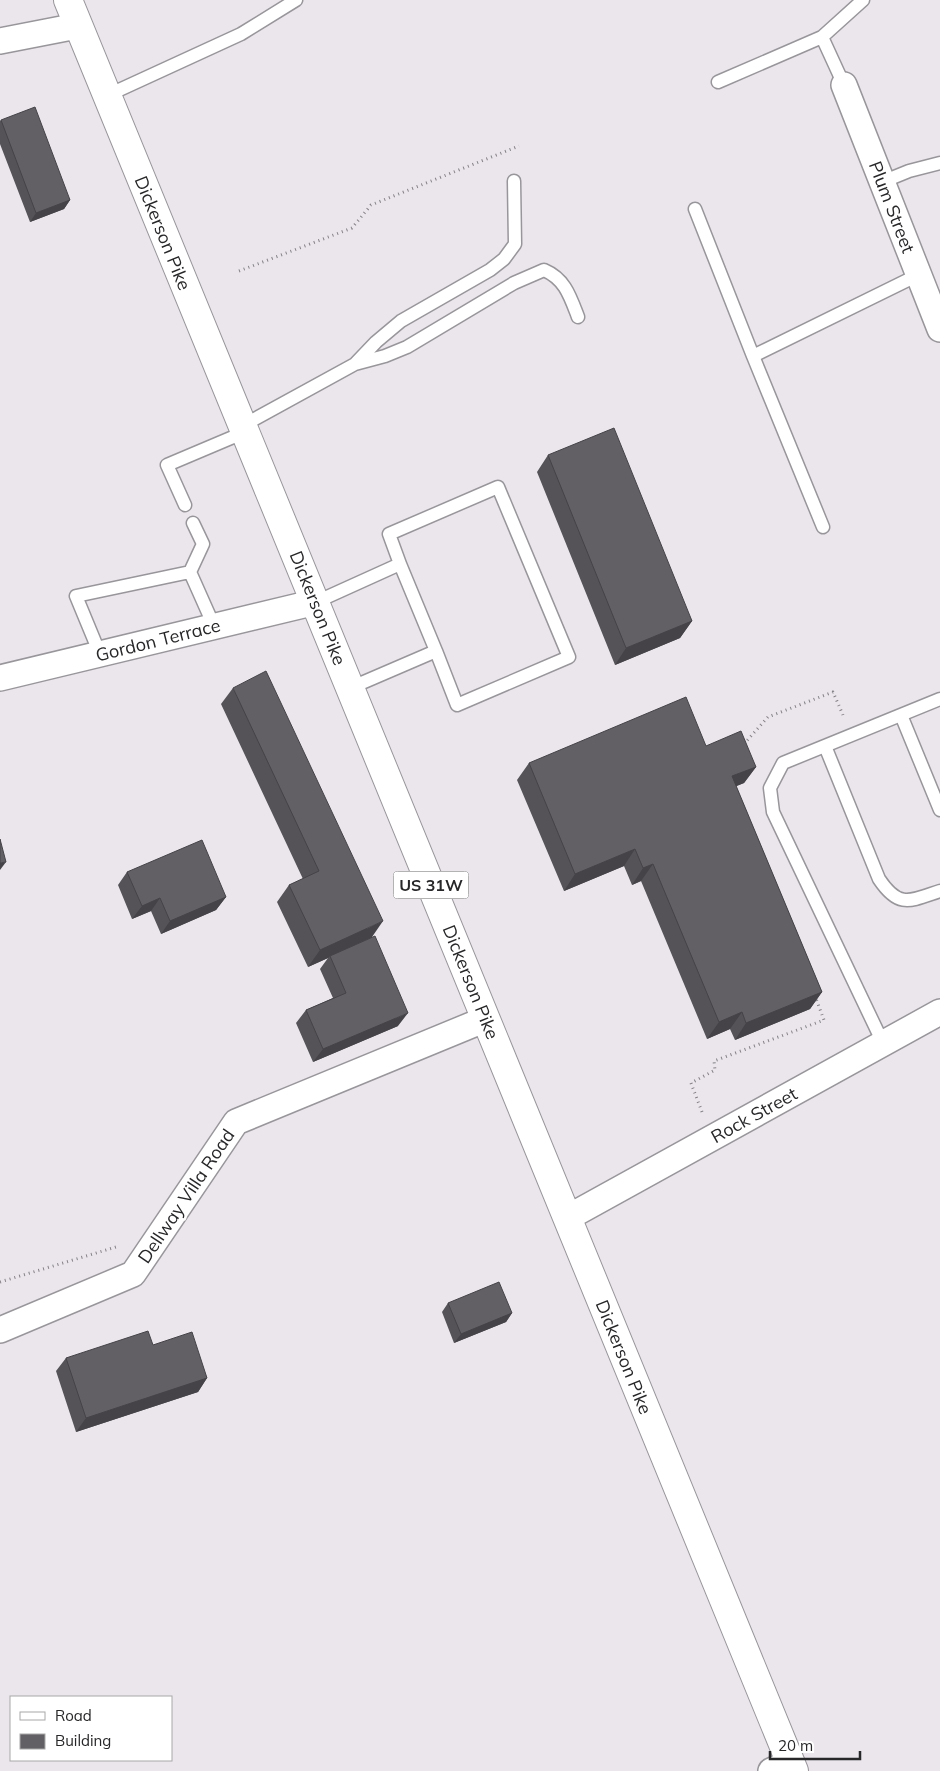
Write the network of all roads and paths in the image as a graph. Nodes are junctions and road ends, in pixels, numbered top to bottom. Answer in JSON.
{"nodes":[{"id":1,"x":68,"y":0,"type":"edge"},
{"id":2,"x":296,"y":0,"type":"edge"},
{"id":3,"x":863,"y":0,"type":"edge"},
{"id":4,"x":77,"y":26,"type":"junction"},
{"id":5,"x":822,"y":37,"type":"junction"},
{"id":6,"x":0,"y":41,"type":"edge"},
{"id":7,"x":718,"y":82,"type":"dead end"},
{"id":8,"x":844,"y":85,"type":"joint"},
{"id":9,"x":106,"y":96,"type":"junction"},
{"id":10,"x":519,"y":146,"type":"dead end"},
{"id":11,"x":940,"y":164,"type":"edge"},
{"id":12,"x":514,"y":181,"type":"dead end"},
{"id":13,"x":882,"y":182,"type":"junction"},
{"id":14,"x":695,"y":209,"type":"dead end"},
{"id":15,"x":239,"y":271,"type":"dead end"},
{"id":16,"x":918,"y":275,"type":"junction"},
{"id":17,"x":578,"y":317,"type":"dead end"},
{"id":18,"x":940,"y":329,"type":"edge"},
{"id":19,"x":753,"y":356,"type":"junction"},
{"id":20,"x":355,"y":364,"type":"junction"},
{"id":21,"x":244,"y":429,"type":"junction"},
{"id":22,"x":185,"y":505,"type":"dead end"},
{"id":23,"x":193,"y":523,"type":"dead end"},
{"id":24,"x":823,"y":527,"type":"dead end"},
{"id":25,"x":400,"y":564,"type":"junction"},
{"id":26,"x":190,"y":572,"type":"junction"},
{"id":27,"x":316,"y":602,"type":"junction"},
{"id":28,"x":214,"y":626,"type":"junction"},
{"id":29,"x":436,"y":651,"type":"junction"},
{"id":30,"x":100,"y":654,"type":"junction"},
{"id":31,"x":0,"y":678,"type":"edge"},
{"id":32,"x":350,"y":688,"type":"junction"},
{"id":33,"x":940,"y":699,"type":"edge"},
{"id":34,"x":902,"y":715,"type":"junction"},
{"id":35,"x":825,"y":746,"type":"junction"},
{"id":36,"x":940,"y":810,"type":"edge"},
{"id":37,"x":940,"y":890,"type":"edge"},
{"id":38,"x":940,"y":1012,"type":"edge"},
{"id":39,"x":486,"y":1019,"type":"junction"},
{"id":40,"x":883,"y":1043,"type":"junction"},
{"id":41,"x":568,"y":1218,"type":"junction"},
{"id":42,"x":117,"y":1247,"type":"dead end"},
{"id":43,"x":0,"y":1282,"type":"edge"},
{"id":44,"x":0,"y":1330,"type":"edge"},
{"id":45,"x":785,"y":1768,"type":"edge"}],
"edges":[{"from":1,"to":4,"type":"main road","name":"Dickerson Pike","number":"US 31W"},
{"from":2,"to":9,"type":"lane"},
{"from":3,"to":5,"type":"lane"},
{"from":4,"to":6,"type":"street"},
{"from":4,"to":9,"type":"main road","name":"Dickerson Pike","number":"US 31W"},
{"from":5,"to":7,"type":"lane"},
{"from":5,"to":8,"type":"lane"},
{"from":8,"to":13,"type":"street","name":"Plum Street"},
{"from":9,"to":21,"type":"main road","name":"Dickerson Pike","number":"US 31W"},
{"from":10,"to":15,"type":"path"},
{"from":11,"to":13,"type":"lane"},
{"from":12,"to":20,"type":"lane"},
{"from":13,"to":16,"type":"street","name":"Plum Street"},
{"from":14,"to":19,"type":"lane"},
{"from":16,"to":18,"type":"street","name":"Plum Street"},
{"from":16,"to":19,"type":"lane"},
{"from":17,"to":20,"type":"lane"},
{"from":19,"to":24,"type":"lane"},
{"from":20,"to":21,"type":"lane"},
{"from":21,"to":22,"type":"lane"},
{"from":21,"to":27,"type":"main road","name":"Dickerson Pike","number":"US 31W"},
{"from":23,"to":26,"type":"lane"},
{"from":25,"to":27,"type":"lane"},
{"from":25,"to":29,"type":"lane"},
{"from":25,"to":29,"type":"lane"},
{"from":26,"to":28,"type":"lane"},
{"from":26,"to":30,"type":"lane"},
{"from":27,"to":28,"type":"street","name":"Gordon Terrace"},
{"from":27,"to":32,"type":"main road","name":"Dickerson Pike","number":"US 31W"},
{"from":28,"to":30,"type":"street","name":"Gordon Terrace"},
{"from":29,"to":32,"type":"lane"},
{"from":30,"to":31,"type":"street","name":"Gordon Terrace"},
{"from":32,"to":39,"type":"main road","name":"Dickerson Pike","number":"US 31W"},
{"from":33,"to":34,"type":"lane"},
{"from":34,"to":35,"type":"lane"},
{"from":34,"to":36,"type":"lane"},
{"from":35,"to":37,"type":"lane"},
{"from":35,"to":40,"type":"lane"},
{"from":38,"to":40,"type":"street","name":"Rock Street"},
{"from":39,"to":41,"type":"main road","name":"Dickerson Pike","number":"US 31W"},
{"from":39,"to":44,"type":"street","name":"Dellway Villa Road"},
{"from":40,"to":41,"type":"street","name":"Rock Street"},
{"from":41,"to":45,"type":"main road","name":"Dickerson Pike","number":"US 31W"},
{"from":42,"to":43,"type":"path"}]}
